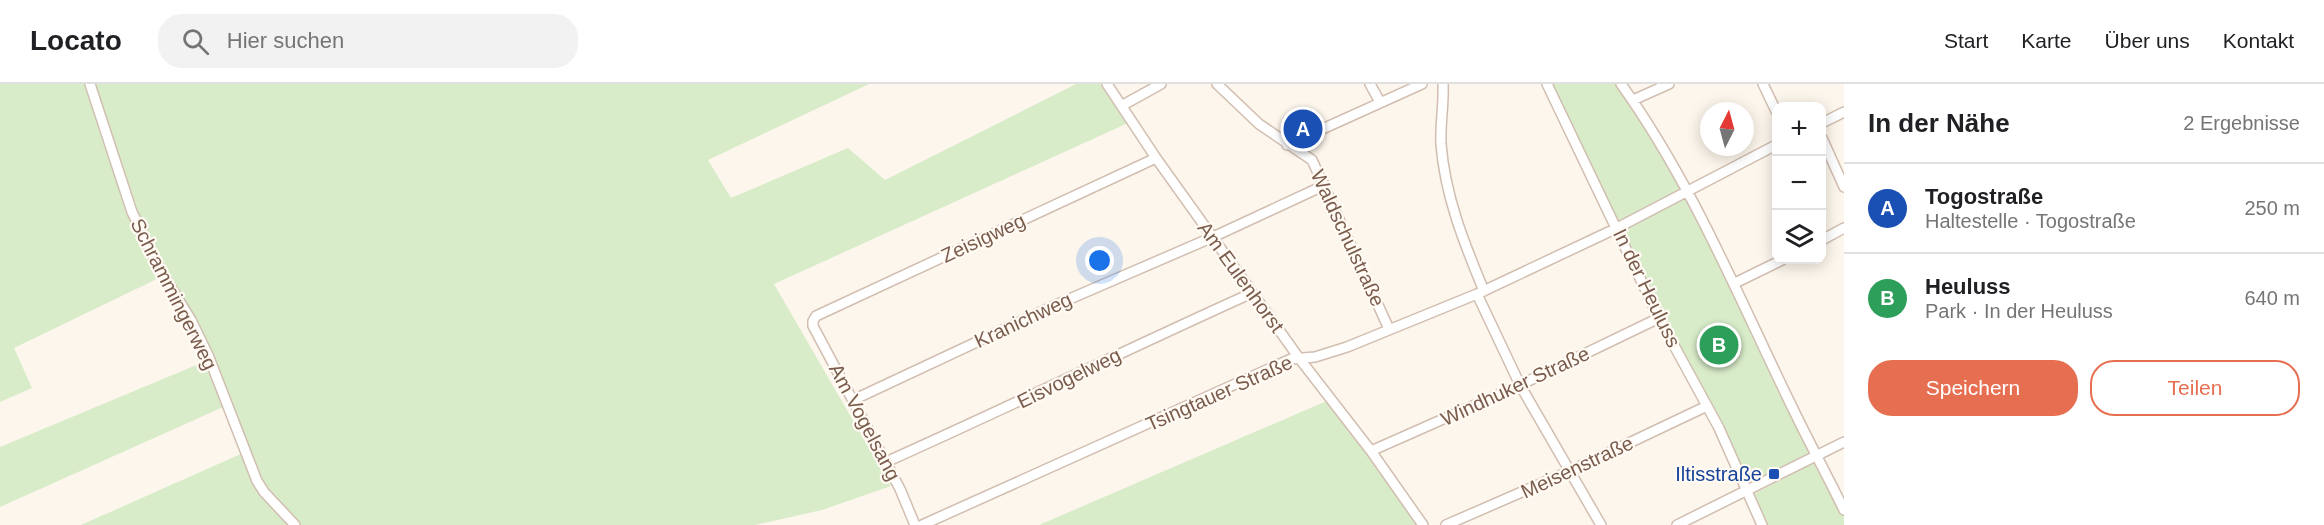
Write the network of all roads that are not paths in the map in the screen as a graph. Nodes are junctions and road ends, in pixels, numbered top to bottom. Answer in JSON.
{"nodes":[{"id":1,"x":90,"y":84,"type":"edge"},
{"id":2,"x":1107,"y":84,"type":"edge"},
{"id":3,"x":1161,"y":84,"type":"edge"},
{"id":4,"x":1217,"y":84,"type":"edge"},
{"id":5,"x":1370,"y":84,"type":"edge"},
{"id":6,"x":1422,"y":84,"type":"edge"},
{"id":7,"x":1443,"y":84,"type":"edge"},
{"id":8,"x":1547,"y":84,"type":"edge"},
{"id":9,"x":1621,"y":84,"type":"edge"},
{"id":10,"x":1670,"y":84,"type":"edge"},
{"id":11,"x":1763,"y":84,"type":"edge"},
{"id":12,"x":1633,"y":100,"type":"junction"},
{"id":13,"x":1380,"y":102,"type":"junction"},
{"id":14,"x":1772,"y":103,"type":"edge"},
{"id":15,"x":1122,"y":105,"type":"junction"},
{"id":16,"x":1844,"y":112,"type":"edge"},
{"id":17,"x":1826,"y":121,"type":"edge"},
{"id":18,"x":1287,"y":145,"type":"junction"},
{"id":19,"x":1772,"y":147,"type":"edge"},
{"id":20,"x":1826,"y":149,"type":"edge"},
{"id":21,"x":1156,"y":158,"type":"junction"},
{"id":22,"x":1325,"y":185,"type":"junction"},
{"id":23,"x":1844,"y":187,"type":"edge"},
{"id":24,"x":1688,"y":191,"type":"junction"},
{"id":25,"x":1617,"y":228,"type":"junction"},
{"id":26,"x":1844,"y":228,"type":"edge"},
{"id":27,"x":1213,"y":237,"type":"junction"},
{"id":28,"x":1826,"y":237,"type":"edge"},
{"id":29,"x":1774,"y":264,"type":"edge"},
{"id":30,"x":1735,"y":283,"type":"junction"},
{"id":31,"x":1480,"y":292,"type":"junction"},
{"id":32,"x":1252,"y":293,"type":"junction"},
{"id":33,"x":1659,"y":318,"type":"junction"},
{"id":34,"x":813,"y":321,"type":"joint"},
{"id":35,"x":1389,"y":329,"type":"junction"},
{"id":36,"x":1299,"y":358,"type":"junction"},
{"id":37,"x":1520,"y":385,"type":"junction"},
{"id":38,"x":853,"y":400,"type":"junction"},
{"id":39,"x":1707,"y":406,"type":"junction"},
{"id":40,"x":1844,"y":442,"type":"edge"},
{"id":41,"x":1371,"y":451,"type":"junction"},
{"id":42,"x":1818,"y":456,"type":"junction"},
{"id":43,"x":886,"y":462,"type":"junction"},
{"id":44,"x":1570,"y":471,"type":"junction"},
{"id":45,"x":1747,"y":492,"type":"junction"},
{"id":46,"x":1844,"y":510,"type":"edge"},
{"id":47,"x":295,"y":525,"type":"edge"},
{"id":48,"x":915,"y":525,"type":"edge"},
{"id":49,"x":922,"y":525,"type":"edge"},
{"id":50,"x":1423,"y":525,"type":"edge"},
{"id":51,"x":1446,"y":525,"type":"edge"},
{"id":52,"x":1601,"y":525,"type":"edge"},
{"id":53,"x":1677,"y":525,"type":"edge"},
{"id":54,"x":1762,"y":525,"type":"edge"}],
"edges":[{"from":1,"to":47,"type":"street","name":"Schrammingerweg"},
{"from":2,"to":15,"type":"street","name":"Am Eulenhorst"},
{"from":3,"to":15,"type":"street"},
{"from":4,"to":18,"type":"street","name":"Waldschulstraße"},
{"from":5,"to":13,"type":"street"},
{"from":6,"to":13,"type":"street"},
{"from":7,"to":31,"type":"street"},
{"from":8,"to":25,"type":"street","name":"In der Heuluss"},
{"from":9,"to":12,"type":"street"},
{"from":10,"to":12,"type":"street"},
{"from":11,"to":14,"type":"street"},
{"from":12,"to":24,"type":"street"},
{"from":13,"to":18,"type":"street"},
{"from":15,"to":21,"type":"street","name":"Am Eulenhorst"},
{"from":16,"to":17,"type":"street"},
{"from":18,"to":22,"type":"street","name":"Waldschulstraße"},
{"from":19,"to":24,"type":"street","name":"Tsingtauer Straße"},
{"from":20,"to":23,"type":"street"},
{"from":21,"to":27,"type":"street","name":"Am Eulenhorst"},
{"from":21,"to":34,"type":"street","name":"Zeisigweg"},
{"from":22,"to":27,"type":"street","name":"Kranichweg"},
{"from":22,"to":35,"type":"street","name":"Waldschulstraße"},
{"from":24,"to":25,"type":"street","name":"Tsingtauer Straße"},
{"from":24,"to":30,"type":"street"},
{"from":25,"to":31,"type":"street","name":"Tsingtauer Straße"},
{"from":25,"to":33,"type":"street","name":"In der Heuluss"},
{"from":26,"to":28,"type":"street"},
{"from":27,"to":32,"type":"street","name":"Am Eulenhorst"},
{"from":27,"to":38,"type":"street","name":"Kranichweg"},
{"from":29,"to":30,"type":"street"},
{"from":30,"to":42,"type":"street"},
{"from":31,"to":35,"type":"street","name":"Tsingtauer Straße"},
{"from":31,"to":37,"type":"street"},
{"from":32,"to":36,"type":"street","name":"Am Eulenhorst"},
{"from":32,"to":43,"type":"street","name":"Eisvogelweg"},
{"from":33,"to":37,"type":"street","name":"Windhuker Straße"},
{"from":33,"to":39,"type":"street","name":"In der Heuluss"},
{"from":34,"to":38,"type":"street","name":"Am Vogelsang"},
{"from":35,"to":36,"type":"street","name":"Tsingtauer Straße"},
{"from":36,"to":41,"type":"street","name":"Am Eulenhorst"},
{"from":36,"to":49,"type":"street","name":"Tsingtauer Straße"},
{"from":37,"to":41,"type":"street","name":"Windhuker Straße"},
{"from":37,"to":44,"type":"street"},
{"from":38,"to":43,"type":"street","name":"Am Vogelsang"},
{"from":39,"to":44,"type":"street","name":"Meisenstraße"},
{"from":39,"to":45,"type":"street","name":"In der Heuluss"},
{"from":40,"to":42,"type":"street"},
{"from":41,"to":50,"type":"street","name":"Am Eulenhorst"},
{"from":42,"to":45,"type":"street"},
{"from":42,"to":46,"type":"street"},
{"from":43,"to":48,"type":"street","name":"Am Vogelsang"},
{"from":44,"to":51,"type":"street","name":"Meisenstraße"},
{"from":44,"to":52,"type":"street"},
{"from":45,"to":53,"type":"street"},
{"from":45,"to":54,"type":"street","name":"In der Heuluss"}]}
